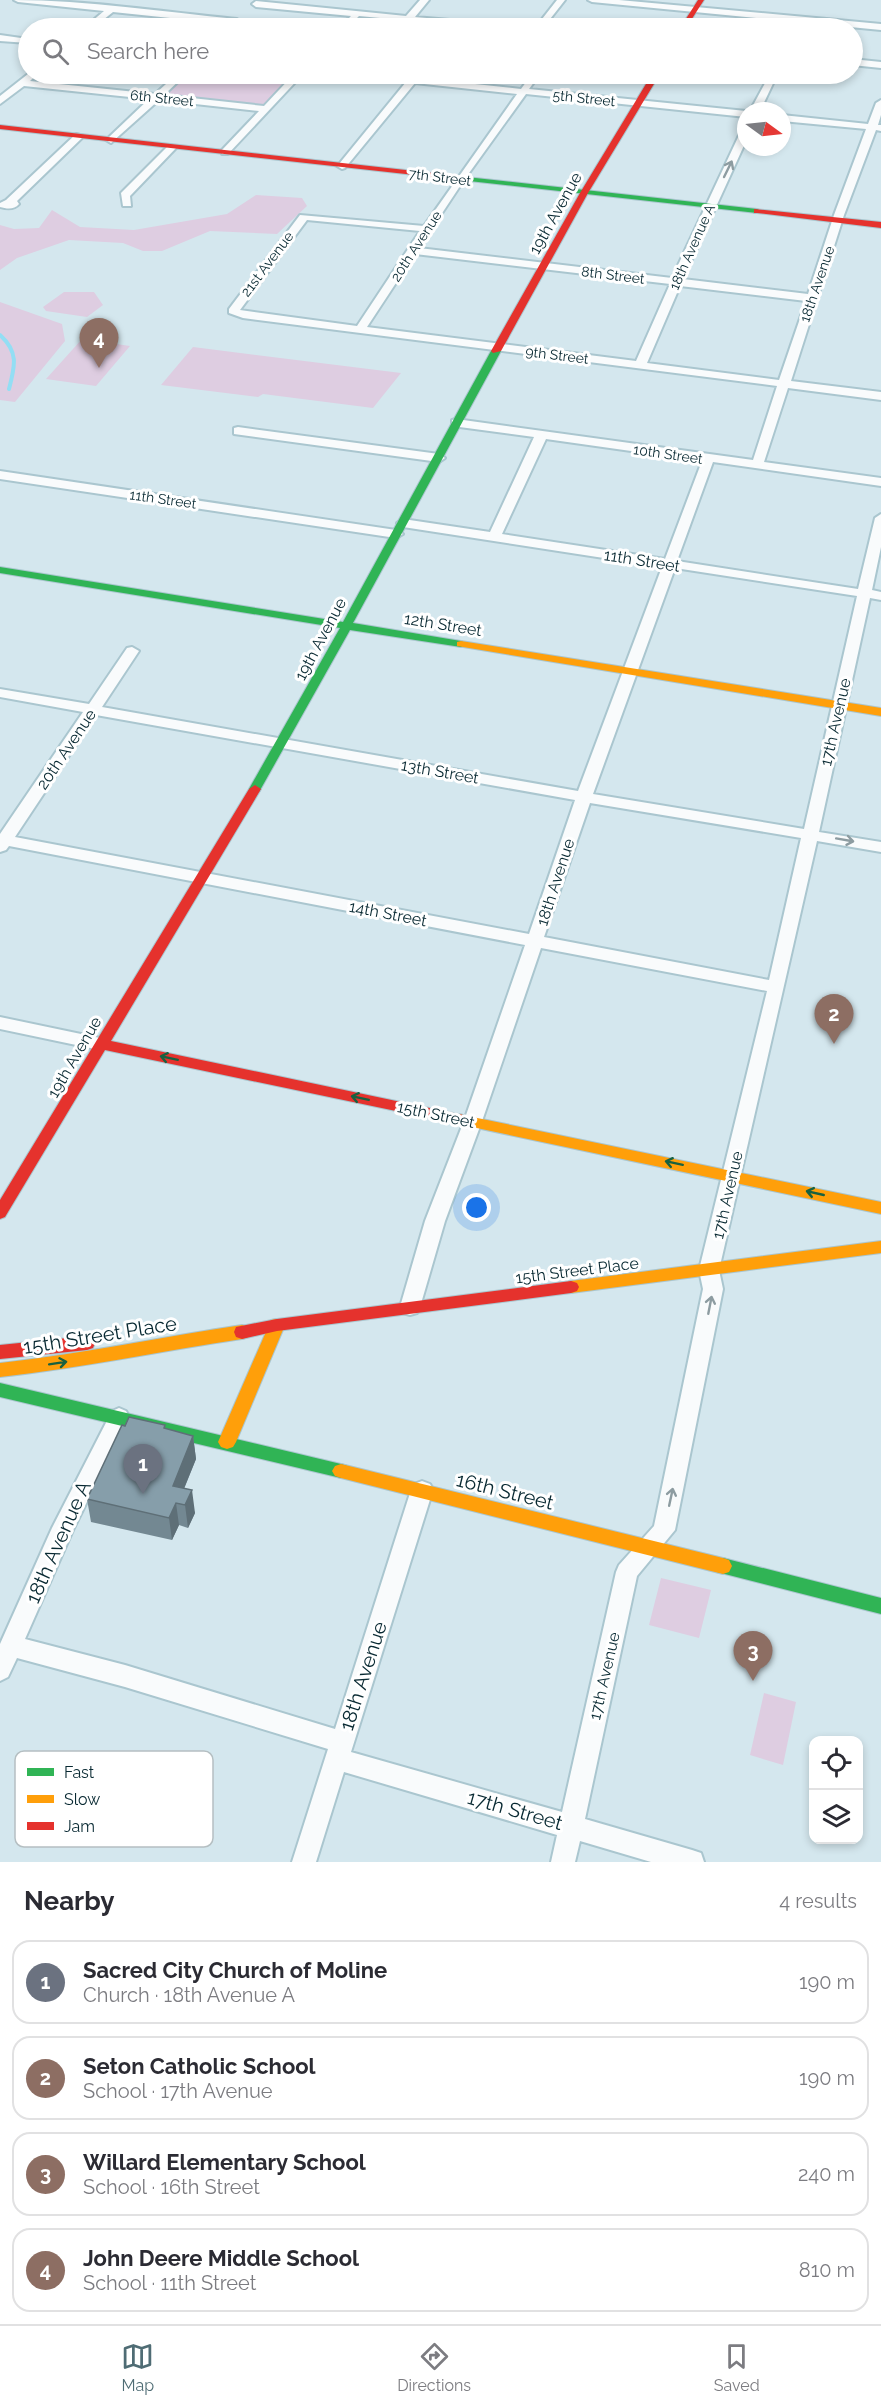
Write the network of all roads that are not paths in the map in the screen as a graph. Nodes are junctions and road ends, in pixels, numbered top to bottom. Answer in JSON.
{"nodes":[{"id":1,"x":18,"y":0,"type":"edge"},
{"id":2,"x":425,"y":0,"type":"edge"},
{"id":3,"x":561,"y":0,"type":"edge"},
{"id":4,"x":592,"y":0,"type":"edge"},
{"id":5,"x":698,"y":5,"type":"edge"},
{"id":6,"x":112,"y":9,"type":"junction"},
{"id":7,"x":249,"y":10,"type":"edge"},
{"id":8,"x":357,"y":14,"type":"junction"},
{"id":9,"x":101,"y":18,"type":"edge"},
{"id":10,"x":353,"y":18,"type":"edge"},
{"id":11,"x":398,"y":18,"type":"edge"},
{"id":12,"x":409,"y":18,"type":"edge"},
{"id":13,"x":547,"y":18,"type":"edge"},
{"id":14,"x":690,"y":18,"type":"edge"},
{"id":15,"x":806,"y":18,"type":"edge"},
{"id":16,"x":863,"y":25,"type":"edge"},
{"id":17,"x":881,"y":27,"type":"edge"},
{"id":18,"x":0,"y":38,"type":"edge"},
{"id":19,"x":18,"y":40,"type":"edge"},
{"id":20,"x":863,"y":63,"type":"edge"},
{"id":21,"x":881,"y":65,"type":"edge"},
{"id":22,"x":21,"y":84,"type":"edge"},
{"id":23,"x":32,"y":84,"type":"edge"},
{"id":24,"x":171,"y":84,"type":"edge"},
{"id":25,"x":290,"y":84,"type":"edge"},
{"id":26,"x":410,"y":84,"type":"edge"},
{"id":27,"x":466,"y":84,"type":"edge"},
{"id":28,"x":529,"y":84,"type":"edge"},
{"id":29,"x":650,"y":84,"type":"edge"},
{"id":30,"x":768,"y":84,"type":"edge"},
{"id":31,"x":523,"y":92,"type":"junction"},
{"id":32,"x":157,"y":97,"type":"junction"},
{"id":33,"x":0,"y":101,"type":"edge"},
{"id":34,"x":759,"y":102,"type":"edge"},
{"id":35,"x":638,"y":103,"type":"junction"},
{"id":36,"x":881,"y":103,"type":"edge"},
{"id":37,"x":266,"y":109,"type":"junction"},
{"id":38,"x":737,"y":113,"type":"edge"},
{"id":39,"x":791,"y":118,"type":"edge"},
{"id":40,"x":0,"y":127,"type":"edge"},
{"id":41,"x":877,"y":127,"type":"edge"},
{"id":42,"x":79,"y":136,"type":"junction"},
{"id":43,"x":111,"y":140,"type":"junction"},
{"id":44,"x":172,"y":147,"type":"junction"},
{"id":45,"x":737,"y":149,"type":"edge"},
{"id":46,"x":225,"y":153,"type":"junction"},
{"id":47,"x":342,"y":166,"type":"junction"},
{"id":48,"x":460,"y":179,"type":"junction"},
{"id":49,"x":584,"y":193,"type":"junction"},
{"id":50,"x":10,"y":202,"type":"dead end"},
{"id":51,"x":127,"y":204,"type":"dead end"},
{"id":52,"x":709,"y":207,"type":"junction"},
{"id":53,"x":838,"y":220,"type":"junction"},
{"id":54,"x":881,"y":225,"type":"edge"},
{"id":55,"x":427,"y":230,"type":"junction"},
{"id":56,"x":414,"y":250,"type":"junction"},
{"id":57,"x":544,"y":266,"type":"junction"},
{"id":58,"x":676,"y":282,"type":"junction"},
{"id":59,"x":812,"y":298,"type":"junction"},
{"id":60,"x":234,"y":312,"type":"joint"},
{"id":61,"x":360,"y":330,"type":"junction"},
{"id":62,"x":498,"y":347,"type":"junction"},
{"id":63,"x":640,"y":365,"type":"junction"},
{"id":64,"x":784,"y":384,"type":"junction"},
{"id":65,"x":881,"y":396,"type":"edge"},
{"id":66,"x":456,"y":423,"type":"junction"},
{"id":67,"x":238,"y":431,"type":"dead end"},
{"id":68,"x":541,"y":436,"type":"junction"},
{"id":69,"x":438,"y":458,"type":"junction"},
{"id":70,"x":708,"y":460,"type":"junction"},
{"id":71,"x":758,"y":466,"type":"junction"},
{"id":72,"x":0,"y":475,"type":"edge"},
{"id":73,"x":881,"y":482,"type":"edge"},
{"id":74,"x":881,"y":518,"type":"edge"},
{"id":75,"x":400,"y":529,"type":"junction"},
{"id":76,"x":494,"y":538,"type":"junction"},
{"id":77,"x":670,"y":564,"type":"junction"},
{"id":78,"x":0,"y":570,"type":"edge"},
{"id":79,"x":864,"y":593,"type":"junction"},
{"id":80,"x":881,"y":596,"type":"edge"},
{"id":81,"x":346,"y":625,"type":"junction"},
{"id":82,"x":132,"y":651,"type":"dead end"},
{"id":83,"x":631,"y":672,"type":"junction"},
{"id":84,"x":0,"y":693,"type":"edge"},
{"id":85,"x":839,"y":706,"type":"junction"},
{"id":86,"x":93,"y":709,"type":"junction"},
{"id":87,"x":881,"y":712,"type":"edge"},
{"id":88,"x":283,"y":742,"type":"junction"},
{"id":89,"x":584,"y":797,"type":"junction"},
{"id":90,"x":809,"y":834,"type":"junction"},
{"id":91,"x":2,"y":842,"type":"edge"},
{"id":92,"x":881,"y":847,"type":"edge"},
{"id":93,"x":202,"y":878,"type":"junction"},
{"id":94,"x":535,"y":941,"type":"junction"},
{"id":95,"x":777,"y":987,"type":"junction"},
{"id":96,"x":0,"y":1023,"type":"edge"},
{"id":97,"x":100,"y":1044,"type":"junction"},
{"id":98,"x":472,"y":1121,"type":"junction"},
{"id":99,"x":732,"y":1175,"type":"junction"},
{"id":100,"x":7,"y":1187,"type":"edge"},
{"id":101,"x":877,"y":1207,"type":"edge"},
{"id":102,"x":0,"y":1213,"type":"edge"},
{"id":103,"x":881,"y":1221,"type":"edge"},
{"id":104,"x":880,"y":1245,"type":"edge"},
{"id":105,"x":709,"y":1270,"type":"junction"},
{"id":106,"x":410,"y":1307,"type":"junction"},
{"id":107,"x":278,"y":1325,"type":"junction"},
{"id":108,"x":2,"y":1351,"type":"edge"},
{"id":109,"x":0,"y":1370,"type":"edge"},
{"id":110,"x":0,"y":1390,"type":"edge"},
{"id":111,"x":119,"y":1417,"type":"junction"},
{"id":112,"x":227,"y":1442,"type":"junction"},
{"id":113,"x":422,"y":1490,"type":"junction"},
{"id":114,"x":647,"y":1548,"type":"junction"},
{"id":115,"x":881,"y":1606,"type":"edge"},
{"id":116,"x":11,"y":1646,"type":"junction"},
{"id":117,"x":0,"y":1670,"type":"edge"},
{"id":118,"x":339,"y":1750,"type":"junction"},
{"id":119,"x":571,"y":1827,"type":"junction"},
{"id":120,"x":304,"y":1862,"type":"edge"},
{"id":121,"x":562,"y":1862,"type":"edge"},
{"id":122,"x":692,"y":1862,"type":"edge"}],
"edges":[{"from":1,"to":6,"type":"street"},
{"from":2,"to":12,"type":"street"},
{"from":3,"to":13,"type":"street"},
{"from":4,"to":5,"type":"street"},
{"from":5,"to":14,"type":"street"},
{"from":5,"to":15,"type":"street"},
{"from":6,"to":7,"type":"street"},
{"from":6,"to":9,"type":"street"},
{"from":7,"to":8,"type":"street"},
{"from":8,"to":10,"type":"street"},
{"from":8,"to":11,"type":"street"},
{"from":16,"to":17,"type":"street"},
{"from":18,"to":19,"type":"street"},
{"from":20,"to":21,"type":"street"},
{"from":22,"to":33,"type":"street"},
{"from":23,"to":32,"type":"street","name":"6th Street"},
{"from":24,"to":32,"type":"street"},
{"from":25,"to":37,"type":"street"},
{"from":26,"to":47,"type":"street"},
{"from":27,"to":31,"type":"street","name":"5th Street"},
{"from":28,"to":31,"type":"street","name":"20th Avenue"},
{"from":29,"to":35,"type":"street","name":"19th Avenue"},
{"from":30,"to":34,"type":"street"},
{"from":31,"to":35,"type":"street","name":"5th Street"},
{"from":31,"to":48,"type":"street","name":"20th Avenue"},
{"from":32,"to":37,"type":"street","name":"6th Street"},
{"from":32,"to":43,"type":"street"},
{"from":35,"to":38,"type":"street","name":"5th Street"},
{"from":35,"to":49,"type":"street","name":"19th Avenue"},
{"from":36,"to":41,"type":"street","name":"18th Avenue"},
{"from":37,"to":46,"type":"street"},
{"from":39,"to":41,"type":"street"},
{"from":40,"to":42,"type":"street","name":"7th Street"},
{"from":41,"to":53,"type":"street","name":"18th Avenue"},
{"from":42,"to":43,"type":"street","name":"7th Street"},
{"from":42,"to":50,"type":"street"},
{"from":43,"to":44,"type":"street","name":"7th Street"},
{"from":44,"to":46,"type":"street","name":"7th Street"},
{"from":44,"to":51,"type":"street"},
{"from":52,"to":45,"type":"street","name":"18th Avenue A","one_way":true},
{"from":46,"to":47,"type":"street","name":"7th Street"},
{"from":47,"to":48,"type":"street","name":"7th Street"},
{"from":48,"to":49,"type":"street","name":"7th Street"},
{"from":48,"to":55,"type":"street","name":"20th Avenue"},
{"from":49,"to":52,"type":"street","name":"7th Street"},
{"from":49,"to":57,"type":"street","name":"19th Avenue"},
{"from":52,"to":53,"type":"street","name":"7th Street"},
{"from":52,"to":58,"type":"street","name":"18th Avenue A"},
{"from":53,"to":54,"type":"street","name":"7th Street"},
{"from":53,"to":59,"type":"street","name":"18th Avenue"},
{"from":55,"to":56,"type":"street","name":"20th Avenue"},
{"from":55,"to":60,"type":"street","name":"21st Avenue"},
{"from":56,"to":57,"type":"street","name":"8th Street"},
{"from":56,"to":61,"type":"street","name":"20th Avenue"},
{"from":57,"to":58,"type":"street","name":"8th Street"},
{"from":57,"to":62,"type":"street","name":"19th Avenue"},
{"from":58,"to":59,"type":"street","name":"8th Street"},
{"from":58,"to":63,"type":"street","name":"18th Avenue A"},
{"from":59,"to":64,"type":"street","name":"18th Avenue"},
{"from":60,"to":61,"type":"street","name":"9th Street"},
{"from":61,"to":62,"type":"street","name":"9th Street"},
{"from":62,"to":63,"type":"street","name":"9th Street"},
{"from":62,"to":66,"type":"street","name":"19th Avenue"},
{"from":63,"to":64,"type":"street","name":"9th Street"},
{"from":64,"to":65,"type":"street","name":"9th Street"},
{"from":64,"to":71,"type":"street","name":"18th Avenue"},
{"from":66,"to":68,"type":"street","name":"10th Street"},
{"from":66,"to":69,"type":"street","name":"19th Avenue"},
{"from":67,"to":69,"type":"street"},
{"from":68,"to":70,"type":"street","name":"10th Street"},
{"from":68,"to":76,"type":"street"},
{"from":69,"to":75,"type":"street","name":"19th Avenue"},
{"from":70,"to":71,"type":"street","name":"10th Street"},
{"from":70,"to":77,"type":"street","name":"18th Avenue"},
{"from":71,"to":73,"type":"street","name":"10th Street"},
{"from":72,"to":75,"type":"street","name":"11th Street"},
{"from":74,"to":79,"type":"street","name":"17th Avenue"},
{"from":75,"to":76,"type":"street","name":"11th Street"},
{"from":75,"to":81,"type":"street","name":"19th Avenue"},
{"from":76,"to":77,"type":"street","name":"11th Street"},
{"from":77,"to":79,"type":"street","name":"11th Street"},
{"from":77,"to":83,"type":"street","name":"18th Avenue"},
{"from":78,"to":81,"type":"street","name":"12th Street"},
{"from":79,"to":80,"type":"street","name":"11th Street"},
{"from":79,"to":85,"type":"street","name":"17th Avenue"},
{"from":81,"to":83,"type":"street","name":"12th Street"},
{"from":81,"to":88,"type":"street","name":"19th Avenue"},
{"from":82,"to":86,"type":"street","name":"20th Avenue"},
{"from":83,"to":85,"type":"street","name":"12th Street"},
{"from":83,"to":89,"type":"street","name":"18th Avenue"},
{"from":84,"to":86,"type":"street","name":"13th Street"},
{"from":85,"to":87,"type":"street","name":"12th Street"},
{"from":85,"to":90,"type":"street","name":"17th Avenue"},
{"from":86,"to":88,"type":"street","name":"13th Street"},
{"from":86,"to":91,"type":"street","name":"20th Avenue"},
{"from":88,"to":89,"type":"street","name":"13th Street"},
{"from":88,"to":93,"type":"street","name":"19th Avenue"},
{"from":89,"to":90,"type":"street","name":"13th Street"},
{"from":89,"to":94,"type":"street","name":"18th Avenue"},
{"from":90,"to":92,"type":"street","name":"13th Street","one_way":true},
{"from":90,"to":95,"type":"street","name":"17th Avenue"},
{"from":91,"to":93,"type":"street","name":"14th Street"},
{"from":93,"to":94,"type":"street","name":"14th Street"},
{"from":93,"to":97,"type":"street","name":"19th Avenue"},
{"from":94,"to":95,"type":"street","name":"14th Street"},
{"from":94,"to":98,"type":"street","name":"18th Avenue"},
{"from":95,"to":99,"type":"street","name":"17th Avenue"},
{"from":96,"to":97,"type":"street","name":"15th Street"},
{"from":98,"to":97,"type":"street","name":"15th Street","one_way":true},
{"from":97,"to":100,"type":"street","name":"19th Avenue"},
{"from":99,"to":98,"type":"street","name":"15th Street","one_way":true},
{"from":98,"to":106,"type":"street","name":"18th Avenue"},
{"from":101,"to":99,"type":"street","name":"15th Street","one_way":true},
{"from":99,"to":105,"type":"street","name":"17th Avenue"},
{"from":100,"to":102,"type":"street","name":"19th Avenue"},
{"from":101,"to":103,"type":"street"},
{"from":104,"to":105,"type":"street","name":"15th Street Place"},
{"from":105,"to":106,"type":"street","name":"15th Street Place"},
{"from":114,"to":105,"type":"street","name":"17th Avenue","one_way":true},
{"from":106,"to":107,"type":"street","name":"15th Street Place"},
{"from":107,"to":108,"type":"street","name":"15th Street Place"},
{"from":109,"to":107,"type":"street","name":"15th Street Place","one_way":true},
{"from":107,"to":112,"type":"street"},
{"from":110,"to":111,"type":"street","name":"16th Street"},
{"from":111,"to":112,"type":"street","name":"16th Street"},
{"from":111,"to":116,"type":"street","name":"18th Avenue A"},
{"from":112,"to":113,"type":"street","name":"16th Street"},
{"from":113,"to":114,"type":"street","name":"16th Street"},
{"from":113,"to":118,"type":"street","name":"18th Avenue"},
{"from":114,"to":115,"type":"street","name":"16th Street"},
{"from":114,"to":119,"type":"street","name":"17th Avenue"},
{"from":116,"to":117,"type":"street","name":"18th Avenue A"},
{"from":116,"to":118,"type":"street","name":"17th Street"},
{"from":118,"to":119,"type":"street","name":"17th Street"},
{"from":118,"to":120,"type":"street","name":"18th Avenue"},
{"from":119,"to":121,"type":"street","name":"17th Avenue"},
{"from":119,"to":122,"type":"street","name":"17th Street"}]}
